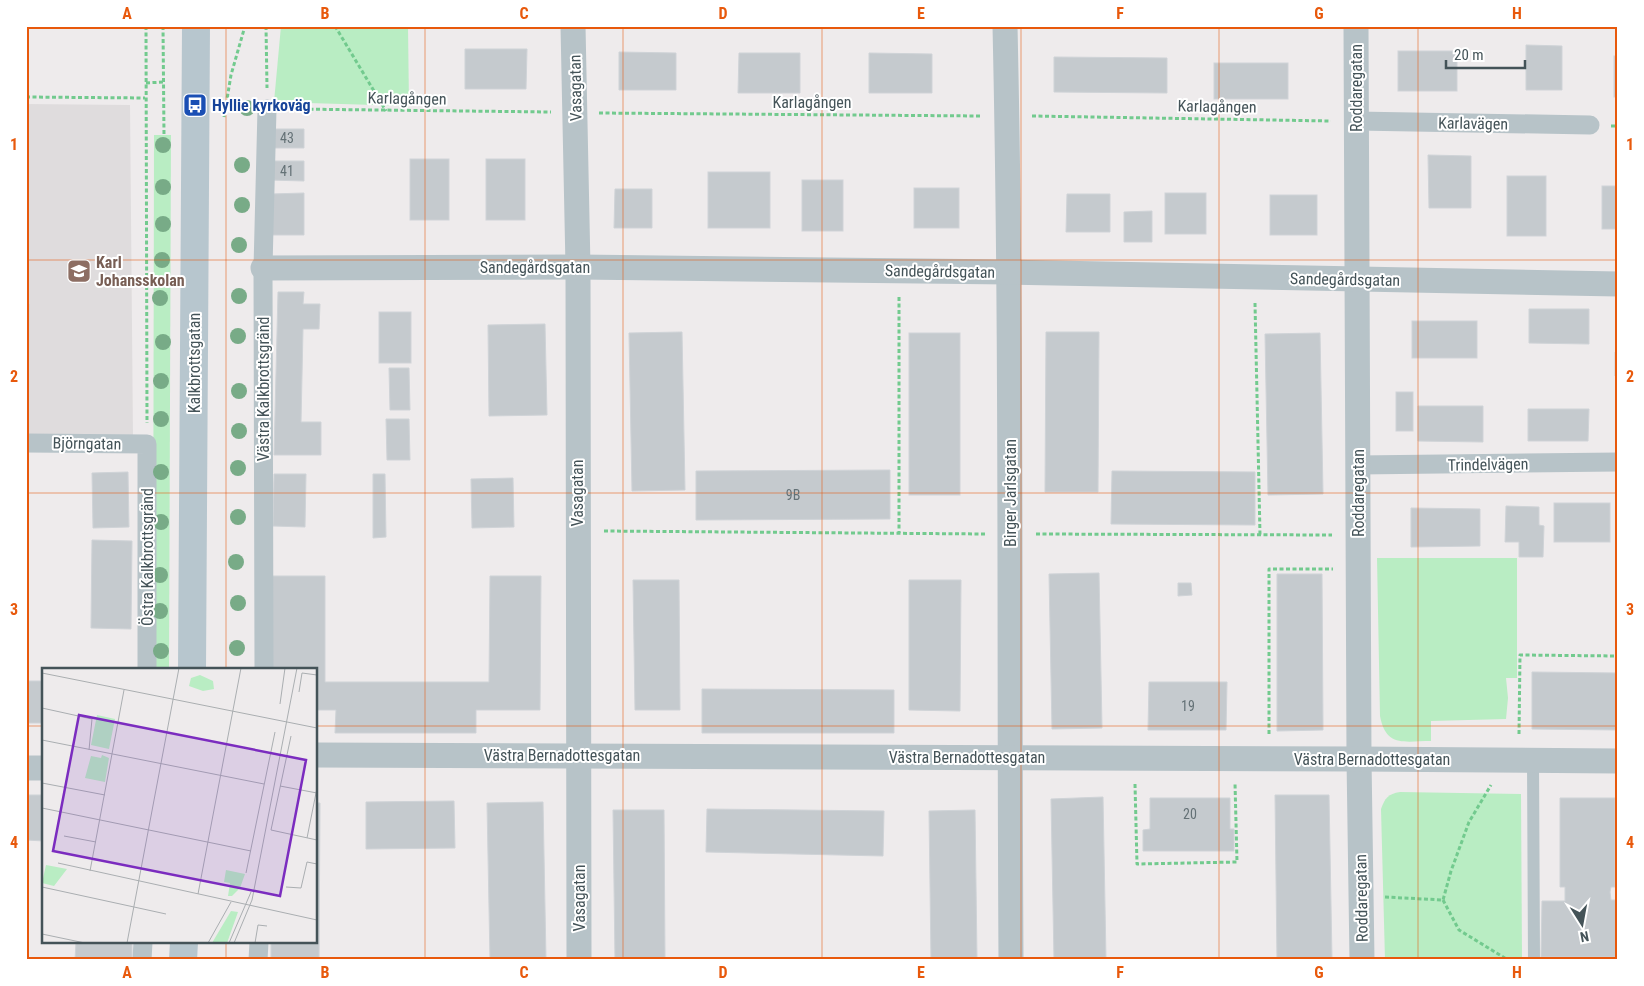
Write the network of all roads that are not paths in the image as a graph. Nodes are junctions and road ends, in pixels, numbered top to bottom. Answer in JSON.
{"nodes":[{"id":1,"x":196,"y":26,"type":"edge"},
{"id":2,"x":573,"y":26,"type":"edge"},
{"id":3,"x":1005,"y":26,"type":"edge"},
{"id":4,"x":1356,"y":26,"type":"edge"},
{"id":5,"x":267,"y":109,"type":"road end"},
{"id":6,"x":1356,"y":121,"type":"junction"},
{"id":7,"x":1590,"y":125,"type":"dead end"},
{"id":8,"x":578,"y":267,"type":"junction"},
{"id":9,"x":263,"y":268,"type":"junction"},
{"id":10,"x":1009,"y":272,"type":"junction"},
{"id":11,"x":1357,"y":280,"type":"junction"},
{"id":12,"x":1618,"y":284,"type":"edge"},
{"id":13,"x":26,"y":443,"type":"edge"},
{"id":14,"x":147,"y":444,"type":"joint"},
{"id":15,"x":1618,"y":462,"type":"edge"},
{"id":16,"x":1358,"y":465,"type":"junction"},
{"id":17,"x":147,"y":668,"type":"edge"},
{"id":18,"x":192,"y":668,"type":"edge"},
{"id":19,"x":264,"y":668,"type":"edge"},
{"id":20,"x":318,"y":755,"type":"edge"},
{"id":21,"x":578,"y":755,"type":"junction"},
{"id":22,"x":1009,"y":758,"type":"junction"},
{"id":23,"x":1359,"y":758,"type":"junction"},
{"id":24,"x":1518,"y":760,"type":"junction"},
{"id":25,"x":1618,"y":761,"type":"edge"},
{"id":26,"x":26,"y":768,"type":"edge"},
{"id":27,"x":42,"y":768,"type":"edge"},
{"id":28,"x":143,"y":944,"type":"edge"},
{"id":29,"x":184,"y":944,"type":"edge"},
{"id":30,"x":259,"y":944,"type":"edge"},
{"id":31,"x":142,"y":960,"type":"edge"},
{"id":32,"x":184,"y":960,"type":"edge"},
{"id":33,"x":258,"y":960,"type":"edge"},
{"id":34,"x":579,"y":960,"type":"edge"},
{"id":35,"x":1011,"y":960,"type":"edge"},
{"id":36,"x":1362,"y":960,"type":"edge"},
{"id":37,"x":1534,"y":960,"type":"edge"}],
"edges":[{"from":1,"to":18,"type":"main road","name":"Kalkbrottsgatan"},
{"from":2,"to":8,"type":"street","name":"Vasagatan"},
{"from":3,"to":10,"type":"street","name":"Birger Jarlsgatan"},
{"from":4,"to":6,"type":"street","name":"Roddaregatan"},
{"from":5,"to":9,"type":"street","name":"Västra Kalkbrottsgränd"},
{"from":6,"to":7,"type":"street","name":"Karlavägen"},
{"from":6,"to":11,"type":"street","name":"Roddaregatan"},
{"from":8,"to":9,"type":"street","name":"Sandegårdsgatan"},
{"from":8,"to":10,"type":"street","name":"Sandegårdsgatan"},
{"from":8,"to":21,"type":"street","name":"Vasagatan"},
{"from":9,"to":19,"type":"street","name":"Västra Kalkbrottsgränd"},
{"from":10,"to":11,"type":"street","name":"Sandegårdsgatan"},
{"from":10,"to":22,"type":"street","name":"Birger Jarlsgatan"},
{"from":11,"to":12,"type":"street","name":"Sandegårdsgatan"},
{"from":11,"to":16,"type":"street","name":"Roddaregatan"},
{"from":13,"to":14,"type":"street","name":"Björngatan"},
{"from":14,"to":17,"type":"street","name":"Östra Kalkbrottsgränd"},
{"from":15,"to":16,"type":"street","name":"Trindelvägen"},
{"from":16,"to":23,"type":"street","name":"Roddaregatan"},
{"from":20,"to":21,"type":"street","name":"Västra Bernadottesgatan"},
{"from":21,"to":22,"type":"street","name":"Västra Bernadottesgatan"},
{"from":21,"to":34,"type":"street","name":"Vasagatan"},
{"from":22,"to":23,"type":"street","name":"Västra Bernadottesgatan"},
{"from":22,"to":35,"type":"street","name":"Birger Jarlsgatan"},
{"from":23,"to":24,"type":"street","name":"Västra Bernadottesgatan"},
{"from":23,"to":36,"type":"street","name":"Roddaregatan"},
{"from":24,"to":25,"type":"street","name":"Västra Bernadottesgatan"},
{"from":24,"to":37,"type":"lane"},
{"from":26,"to":27,"type":"street"},
{"from":28,"to":31,"type":"street"},
{"from":29,"to":32,"type":"main road"},
{"from":30,"to":33,"type":"street"}]}
